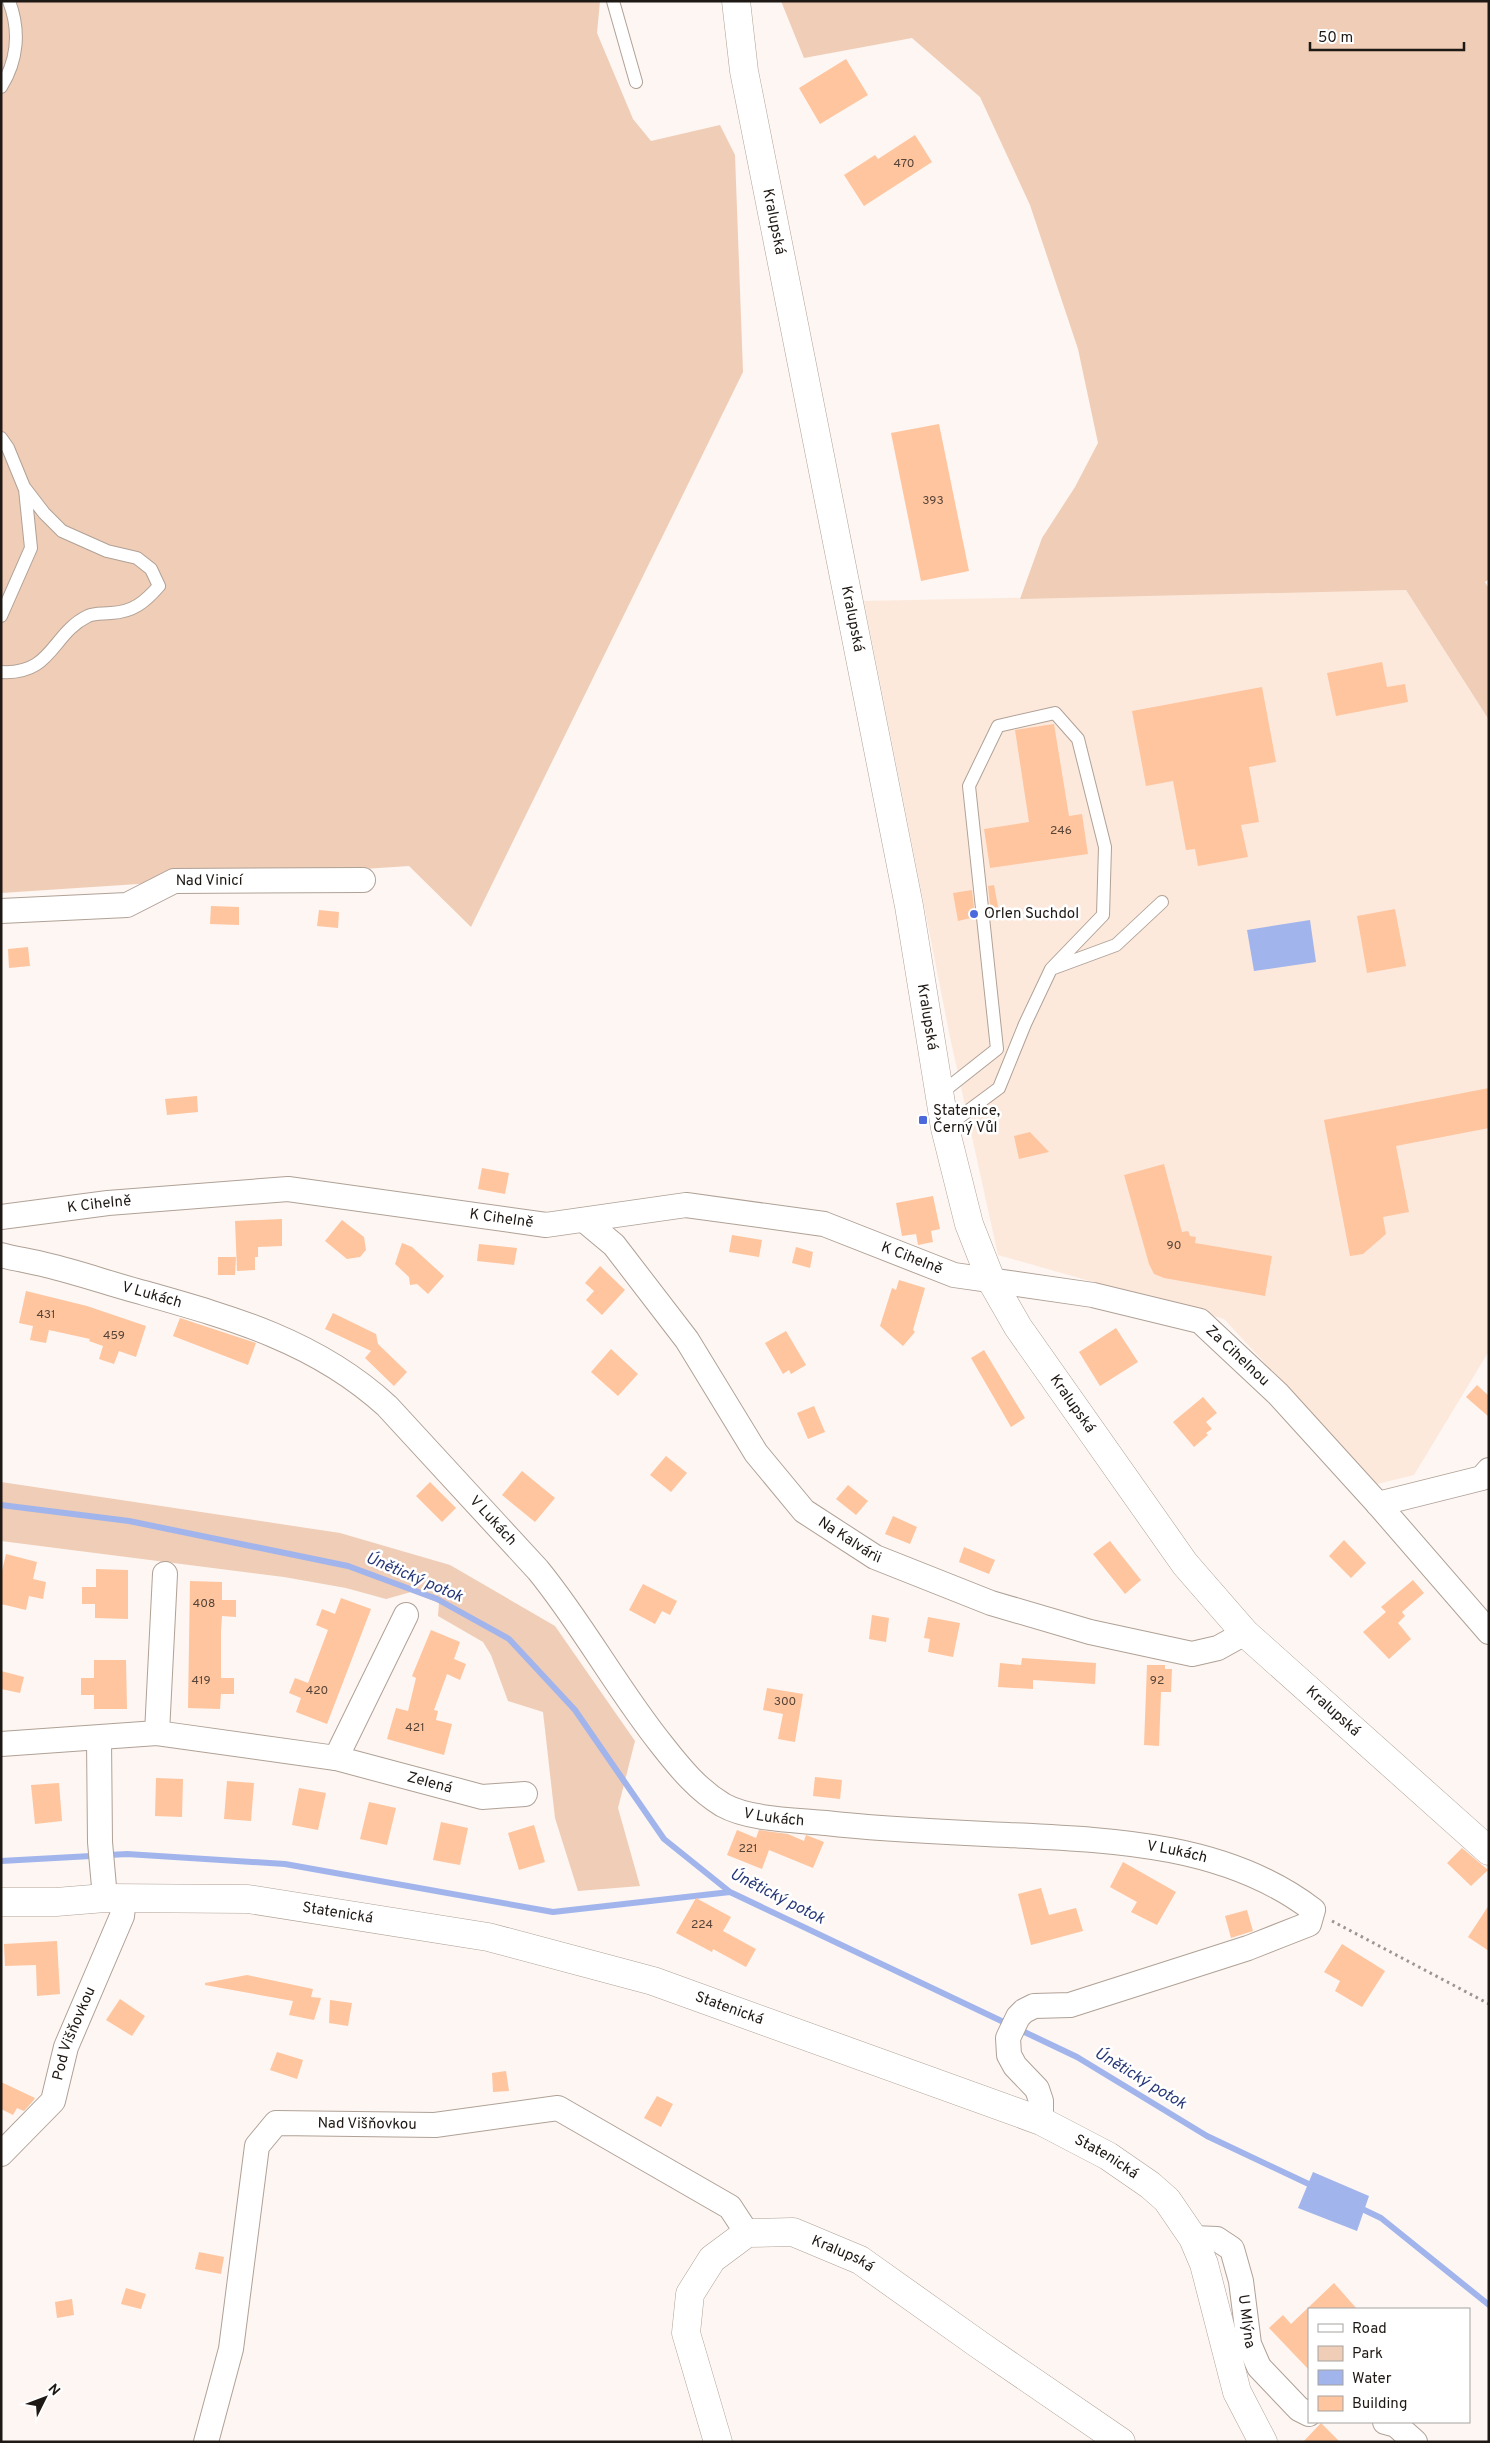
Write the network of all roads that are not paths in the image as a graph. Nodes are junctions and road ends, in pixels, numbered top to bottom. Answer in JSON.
{"nodes":[{"id":1,"x":9,"y":1,"type":"edge"},
{"id":2,"x":613,"y":1,"type":"edge"},
{"id":3,"x":721,"y":1,"type":"edge"},
{"id":4,"x":736,"y":1,"type":"edge"},
{"id":5,"x":744,"y":71,"type":"junction"},
{"id":6,"x":636,"y":82,"type":"dead end"},
{"id":7,"x":1,"y":87,"type":"edge"},
{"id":8,"x":1,"y":438,"type":"edge"},
{"id":9,"x":24,"y":487,"type":"junction"},
{"id":10,"x":1,"y":616,"type":"edge"},
{"id":11,"x":1,"y":672,"type":"edge"},
{"id":12,"x":363,"y":880,"type":"dead end"},
{"id":13,"x":1162,"y":902,"type":"dead end"},
{"id":14,"x":1,"y":911,"type":"edge"},
{"id":15,"x":1051,"y":969,"type":"junction"},
{"id":16,"x":940,"y":1094,"type":"junction"},
{"id":17,"x":945,"y":1128,"type":"junction"},
{"id":18,"x":1,"y":1217,"type":"edge"},
{"id":19,"x":584,"y":1220,"type":"junction"},
{"id":20,"x":1,"y":1255,"type":"edge"},
{"id":21,"x":991,"y":1280,"type":"junction"},
{"id":22,"x":1489,"y":1470,"type":"edge"},
{"id":23,"x":1378,"y":1504,"type":"junction"},
{"id":24,"x":165,"y":1574,"type":"dead end"},
{"id":25,"x":406,"y":1615,"type":"dead end"},
{"id":26,"x":1489,"y":1632,"type":"edge"},
{"id":27,"x":1245,"y":1633,"type":"junction"},
{"id":28,"x":157,"y":1733,"type":"junction"},
{"id":29,"x":99,"y":1739,"type":"junction"},
{"id":30,"x":1,"y":1744,"type":"edge"},
{"id":31,"x":336,"y":1758,"type":"junction"},
{"id":32,"x":525,"y":1794,"type":"dead end"},
{"id":33,"x":1489,"y":1851,"type":"edge"},
{"id":34,"x":114,"y":1898,"type":"junction"},
{"id":35,"x":1,"y":1902,"type":"edge"},
{"id":36,"x":1041,"y":2121,"type":"junction"},
{"id":37,"x":1,"y":2154,"type":"edge"},
{"id":38,"x":747,"y":2233,"type":"junction"},
{"id":39,"x":1193,"y":2238,"type":"junction"},
{"id":40,"x":1308,"y":2414,"type":"edge"},
{"id":41,"x":1388,"y":2423,"type":"edge"},
{"id":42,"x":206,"y":2442,"type":"edge"},
{"id":43,"x":718,"y":2442,"type":"edge"},
{"id":44,"x":1121,"y":2442,"type":"edge"},
{"id":45,"x":1263,"y":2442,"type":"edge"},
{"id":46,"x":1414,"y":2442,"type":"edge"}],
"edges":[{"from":1,"to":7,"type":"lane"},
{"from":2,"to":6,"type":"lane"},
{"from":3,"to":5,"type":"main road"},
{"from":4,"to":5,"type":"main road","name":"Kralupská"},
{"from":5,"to":16,"type":"main road","name":"Kralupská"},
{"from":8,"to":9,"type":"lane"},
{"from":9,"to":10,"type":"lane"},
{"from":9,"to":11,"type":"lane"},
{"from":12,"to":14,"type":"street","name":"Nad Vinicí"},
{"from":13,"to":15,"type":"lane"},
{"from":15,"to":16,"type":"lane"},
{"from":15,"to":17,"type":"lane"},
{"from":16,"to":17,"type":"main road","name":"Kralupská"},
{"from":17,"to":21,"type":"main road","name":"Kralupská"},
{"from":18,"to":19,"type":"street","name":"K Cihelně"},
{"from":19,"to":21,"type":"street","name":"K Cihelně"},
{"from":19,"to":27,"type":"street","name":"Na Kalvárii"},
{"from":20,"to":36,"type":"street","name":"V Lukách"},
{"from":21,"to":23,"type":"street","name":"Za Cihelnou"},
{"from":21,"to":27,"type":"main road","name":"Kralupská"},
{"from":22,"to":23,"type":"street"},
{"from":23,"to":26,"type":"street","name":"Za Cihelnou"},
{"from":24,"to":28,"type":"street"},
{"from":25,"to":31,"type":"street"},
{"from":27,"to":33,"type":"main road","name":"Kralupská"},
{"from":28,"to":29,"type":"street","name":"Zelená"},
{"from":28,"to":31,"type":"street","name":"Zelená"},
{"from":29,"to":30,"type":"street","name":"Zelená"},
{"from":29,"to":34,"type":"street"},
{"from":31,"to":32,"type":"street","name":"Zelená"},
{"from":34,"to":35,"type":"main road","name":"Statenická"},
{"from":34,"to":36,"type":"main road","name":"Statenická"},
{"from":34,"to":37,"type":"street","name":"Pod Višňovkou"},
{"from":36,"to":39,"type":"main road","name":"Statenická"},
{"from":38,"to":42,"type":"street","name":"Nad Višňovkou"},
{"from":38,"to":43,"type":"main road"},
{"from":38,"to":44,"type":"main road","name":"Kralupská"},
{"from":39,"to":40,"type":"street","name":"U Mlýna"},
{"from":39,"to":45,"type":"main road","name":"Statenická"},
{"from":41,"to":46,"type":"street"}]}
